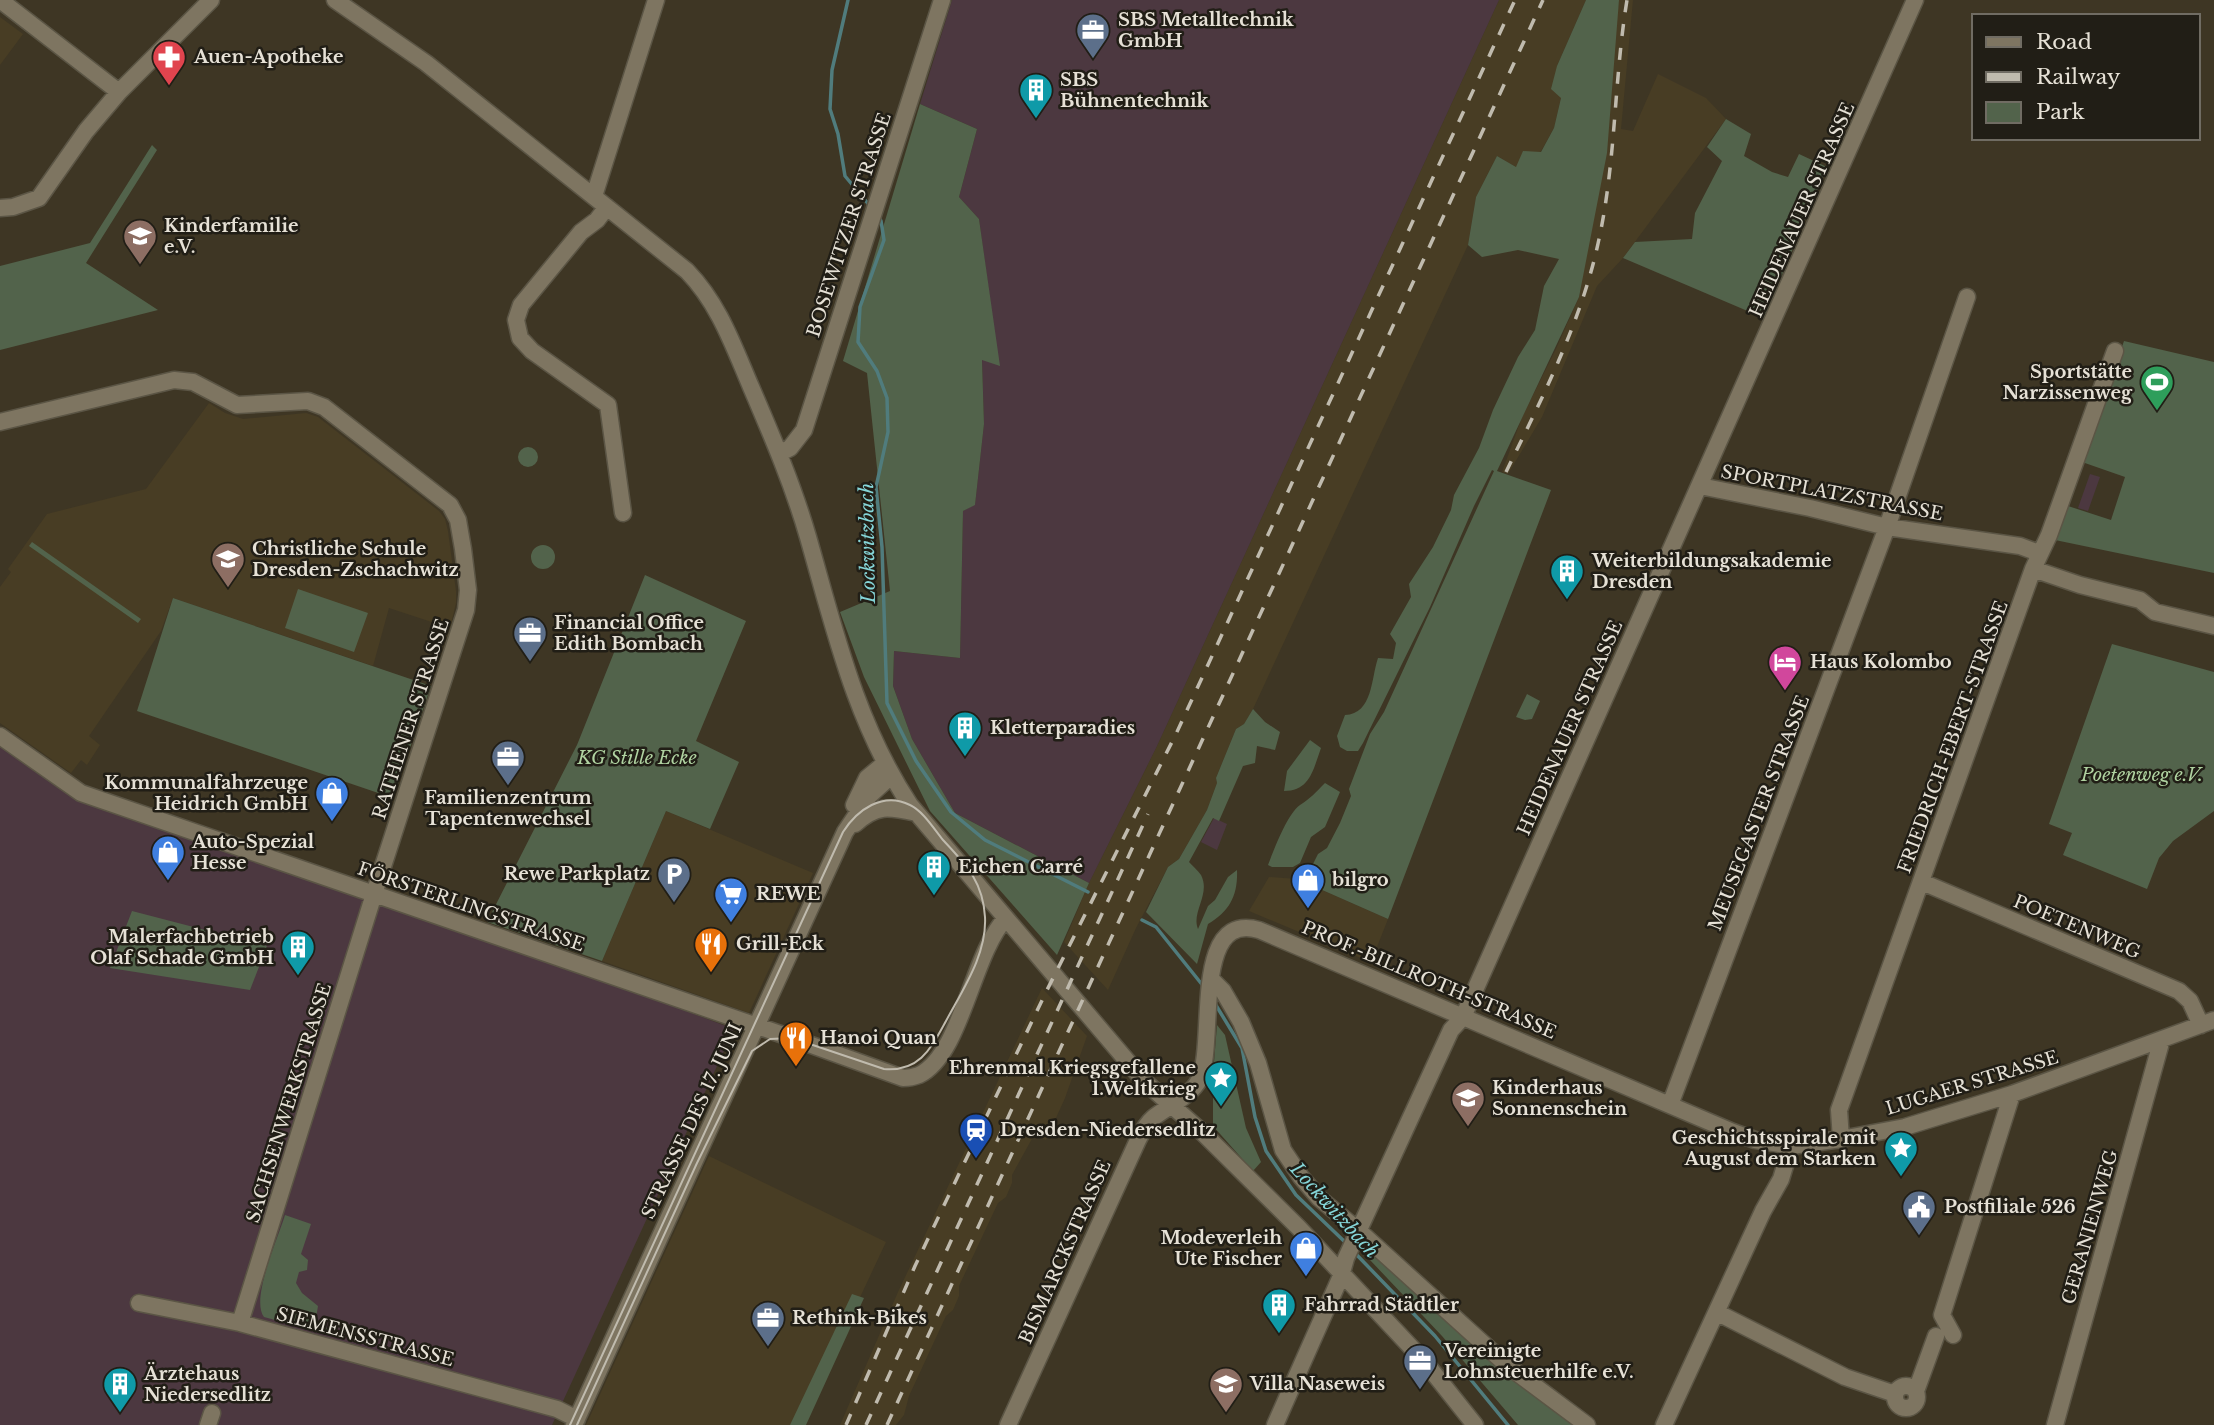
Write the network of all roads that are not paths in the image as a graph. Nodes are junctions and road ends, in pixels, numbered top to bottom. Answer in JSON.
{"nodes":[{"id":1,"x":0,"y":0,"type":"edge"},
{"id":2,"x":211,"y":0,"type":"edge"},
{"id":3,"x":335,"y":0,"type":"edge"},
{"id":4,"x":656,"y":0,"type":"edge"},
{"id":5,"x":942,"y":0,"type":"edge"},
{"id":6,"x":1915,"y":0,"type":"edge"},
{"id":7,"x":119,"y":92,"type":"junction"},
{"id":8,"x":600,"y":202,"type":"junction"},
{"id":9,"x":0,"y":208,"type":"edge"},
{"id":10,"x":1967,"y":298,"type":"dead end"},
{"id":11,"x":2115,"y":351,"type":"dead end"},
{"id":12,"x":0,"y":422,"type":"edge"},
{"id":13,"x":780,"y":453,"type":"junction"},
{"id":14,"x":1700,"y":486,"type":"junction"},
{"id":15,"x":623,"y":513,"type":"dead end"},
{"id":16,"x":1887,"y":527,"type":"junction"},
{"id":17,"x":2039,"y":553,"type":"junction"},
{"id":18,"x":2033,"y":569,"type":"junction"},
{"id":19,"x":2214,"y":626,"type":"edge"},
{"id":20,"x":0,"y":736,"type":"edge"},
{"id":21,"x":888,"y":769,"type":"junction"},
{"id":22,"x":917,"y":813,"type":"junction"},
{"id":23,"x":845,"y":832,"type":"junction"},
{"id":24,"x":1922,"y":882,"type":"junction"},
{"id":25,"x":374,"y":894,"type":"junction"},
{"id":26,"x":1006,"y":918,"type":"junction"},
{"id":27,"x":1211,"y":981,"type":"junction"},
{"id":28,"x":1463,"y":1017,"type":"junction"},
{"id":29,"x":2208,"y":1022,"type":"edge"},
{"id":30,"x":757,"y":1026,"type":"junction"},
{"id":31,"x":2162,"y":1039,"type":"junction"},
{"id":32,"x":2012,"y":1094,"type":"junction"},
{"id":33,"x":1171,"y":1105,"type":"junction"},
{"id":34,"x":1670,"y":1105,"type":"junction"},
{"id":35,"x":1841,"y":1139,"type":"junction"},
{"id":36,"x":1791,"y":1146,"type":"junction"},
{"id":37,"x":1357,"y":1235,"type":"junction"},
{"id":38,"x":1341,"y":1276,"type":"junction"},
{"id":39,"x":139,"y":1303,"type":"dead end"},
{"id":40,"x":1718,"y":1313,"type":"junction"},
{"id":41,"x":240,"y":1323,"type":"junction"},
{"id":42,"x":575,"y":1422,"type":"edge"},
{"id":43,"x":1008,"y":1425,"type":"edge"},
{"id":44,"x":1275,"y":1425,"type":"edge"},
{"id":45,"x":1475,"y":1425,"type":"edge"},
{"id":46,"x":1587,"y":1425,"type":"edge"},
{"id":47,"x":1664,"y":1425,"type":"edge"},
{"id":48,"x":2054,"y":1425,"type":"edge"}],
"edges":[{"from":1,"to":7,"type":"street"},
{"from":2,"to":7,"type":"street"},
{"from":3,"to":8,"type":"street"},
{"from":4,"to":8,"type":"street"},
{"from":5,"to":13,"type":"street","name":"BOSEWITZER STRASSE"},
{"from":6,"to":14,"type":"street","name":"HEIDENAUER STRASSE"},
{"from":7,"to":9,"type":"street"},
{"from":8,"to":13,"type":"street"},
{"from":8,"to":15,"type":"street"},
{"from":10,"to":16,"type":"street","name":"MEUSEGASTER STRASSE"},
{"from":11,"to":17,"type":"street","name":"FRIEDRICH-EBERT-STRASSE"},
{"from":12,"to":25,"type":"street","name":"RATHENER STRASSE"},
{"from":13,"to":21,"type":"street"},
{"from":14,"to":16,"type":"street","name":"SPORTPLATZSTRASSE"},
{"from":14,"to":28,"type":"street","name":"HEIDENAUER STRASSE"},
{"from":16,"to":17,"type":"street","name":"SPORTPLATZSTRASSE"},
{"from":16,"to":34,"type":"street","name":"MEUSEGASTER STRASSE"},
{"from":17,"to":18,"type":"street","name":"FRIEDRICH-EBERT-STRASSE"},
{"from":18,"to":19,"type":"street"},
{"from":18,"to":24,"type":"street","name":"FRIEDRICH-EBERT-STRASSE"},
{"from":20,"to":25,"type":"street","name":"FÖRSTERLINGSTRASSE"},
{"from":21,"to":22,"type":"street"},
{"from":21,"to":23,"type":"street","name":"STRASSE DES 17. JUNI"},
{"from":22,"to":23,"type":"street"},
{"from":22,"to":26,"type":"street"},
{"from":23,"to":30,"type":"street","name":"STRASSE DES 17. JUNI"},
{"from":24,"to":29,"type":"street","name":"POETENWEG"},
{"from":24,"to":35,"type":"street","name":"FRIEDRICH-EBERT-STRASSE"},
{"from":25,"to":30,"type":"street","name":"FÖRSTERLINGSTRASSE"},
{"from":25,"to":41,"type":"street","name":"SACHSENWERKSTRASSE"},
{"from":26,"to":30,"type":"street","name":"FÖRSTERLINGSTRASSE"},
{"from":26,"to":33,"type":"street"},
{"from":27,"to":28,"type":"street","name":"PROF.-BILLROTH-STRASSE"},
{"from":27,"to":33,"type":"street","name":"PROF.-BILLROTH-STRASSE"},
{"from":27,"to":37,"type":"street"},
{"from":28,"to":34,"type":"street","name":"PROF.-BILLROTH-STRASSE"},
{"from":28,"to":37,"type":"street","name":"HEIDENAUER STRASSE"},
{"from":29,"to":31,"type":"street","name":"LUGAER STRASSE"},
{"from":30,"to":42,"type":"street","name":"STRASSE DES 17. JUNI"},
{"from":31,"to":32,"type":"street","name":"LUGAER STRASSE"},
{"from":31,"to":48,"type":"street","name":"GERANIENWEG"},
{"from":32,"to":35,"type":"street","name":"LUGAER STRASSE"},
{"from":32,"to":40,"type":"street"},
{"from":33,"to":38,"type":"street"},
{"from":33,"to":43,"type":"street","name":"BISMARCKSTRASSE"},
{"from":34,"to":36,"type":"street","name":"PROF.-BILLROTH-STRASSE"},
{"from":35,"to":36,"type":"street","name":"LUGAER STRASSE"},
{"from":36,"to":40,"type":"street"},
{"from":37,"to":38,"type":"street","name":"HEIDENAUER STRASSE"},
{"from":37,"to":46,"type":"street"},
{"from":38,"to":44,"type":"street","name":"HEIDENAUER STRASSE"},
{"from":38,"to":45,"type":"street"},
{"from":39,"to":41,"type":"street","name":"SIEMENSSTRASSE"},
{"from":40,"to":47,"type":"street"},
{"from":41,"to":42,"type":"street","name":"SIEMENSSTRASSE"}]}
